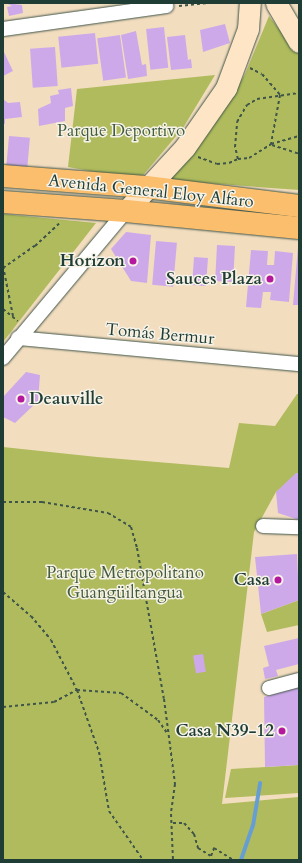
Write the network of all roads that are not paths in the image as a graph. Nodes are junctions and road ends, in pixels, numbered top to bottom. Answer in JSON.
{"nodes":[{"id":1,"x":170,"y":6,"type":"road end"},
{"id":2,"x":277,"y":6,"type":"edge"},
{"id":3,"x":251,"y":9,"type":"edge"},
{"id":4,"x":3,"y":29,"type":"edge"},
{"id":5,"x":299,"y":42,"type":"edge"},
{"id":6,"x":3,"y":176,"type":"edge"},
{"id":7,"x":146,"y":187,"type":"junction"},
{"id":8,"x":3,"y":202,"type":"edge"},
{"id":9,"x":299,"y":206,"type":"edge"},
{"id":10,"x":126,"y":211,"type":"junction"},
{"id":11,"x":299,"y":228,"type":"edge"},
{"id":12,"x":22,"y":333,"type":"junction"},
{"id":13,"x":3,"y":358,"type":"edge"},
{"id":14,"x":299,"y":364,"type":"edge"},
{"id":15,"x":263,"y":526,"type":"dead end"},
{"id":16,"x":299,"y":527,"type":"edge"},
{"id":17,"x":299,"y":680,"type":"edge"},
{"id":18,"x":269,"y":688,"type":"dead end"}],
"edges":[{"from":1,"to":4,"type":"street"},
{"from":2,"to":3,"type":"main road"},
{"from":2,"to":5,"type":"main road"},
{"from":3,"to":7,"type":"main road"},
{"from":6,"to":7,"type":"main road","name":"Avenida General Eloy Alfaro"},
{"from":7,"to":9,"type":"main road","name":"Avenida General Eloy Alfaro"},
{"from":7,"to":10,"type":"main road"},
{"from":8,"to":10,"type":"main road","name":"Avenida General Eloy Alfaro"},
{"from":10,"to":11,"type":"main road","name":"Avenida General Eloy Alfaro"},
{"from":10,"to":12,"type":"street"},
{"from":12,"to":13,"type":"street"},
{"from":12,"to":14,"type":"street","name":"Tomás Bermur"},
{"from":15,"to":16,"type":"street"},
{"from":17,"to":18,"type":"street"}]}
